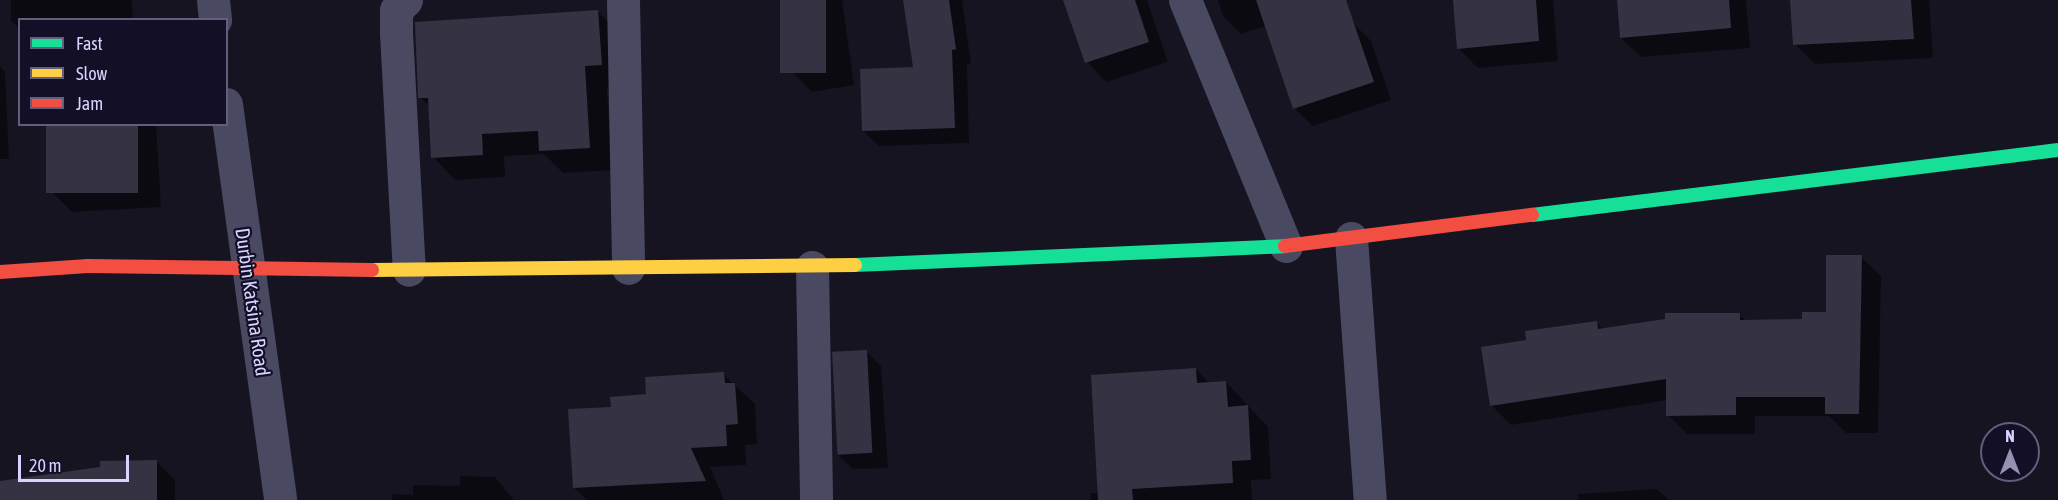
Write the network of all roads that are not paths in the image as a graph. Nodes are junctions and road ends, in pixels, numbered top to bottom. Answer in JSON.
{"nodes":[{"id":1,"x":213,"y":0,"type":"edge"},
{"id":2,"x":406,"y":0,"type":"edge"},
{"id":3,"x":623,"y":0,"type":"edge"},
{"id":4,"x":1185,"y":0,"type":"edge"},
{"id":5,"x":215,"y":18,"type":"edge"},
{"id":6,"x":228,"y":119,"type":"edge"},
{"id":7,"x":2058,"y":150,"type":"edge"},
{"id":8,"x":1351,"y":238,"type":"junction"},
{"id":9,"x":1286,"y":246,"type":"junction"},
{"id":10,"x":812,"y":267,"type":"junction"},
{"id":11,"x":628,"y":268,"type":"junction"},
{"id":12,"x":409,"y":270,"type":"junction"},
{"id":13,"x":249,"y":271,"type":"junction"},
{"id":14,"x":0,"y":272,"type":"edge"},
{"id":15,"x":280,"y":500,"type":"edge"},
{"id":16,"x":816,"y":500,"type":"edge"},
{"id":17,"x":1370,"y":500,"type":"edge"}],
"edges":[{"from":1,"to":5,"type":"street"},
{"from":2,"to":12,"type":"street"},
{"from":3,"to":11,"type":"street"},
{"from":4,"to":9,"type":"street"},
{"from":6,"to":13,"type":"street","name":"Durbin Katsina Road"},
{"from":7,"to":8,"type":"street"},
{"from":8,"to":9,"type":"street"},
{"from":8,"to":17,"type":"street"},
{"from":9,"to":10,"type":"street"},
{"from":10,"to":11,"type":"street"},
{"from":10,"to":16,"type":"street"},
{"from":11,"to":12,"type":"street"},
{"from":12,"to":13,"type":"street"},
{"from":13,"to":14,"type":"street"},
{"from":13,"to":15,"type":"street","name":"Durbin Katsina Road"}]}
